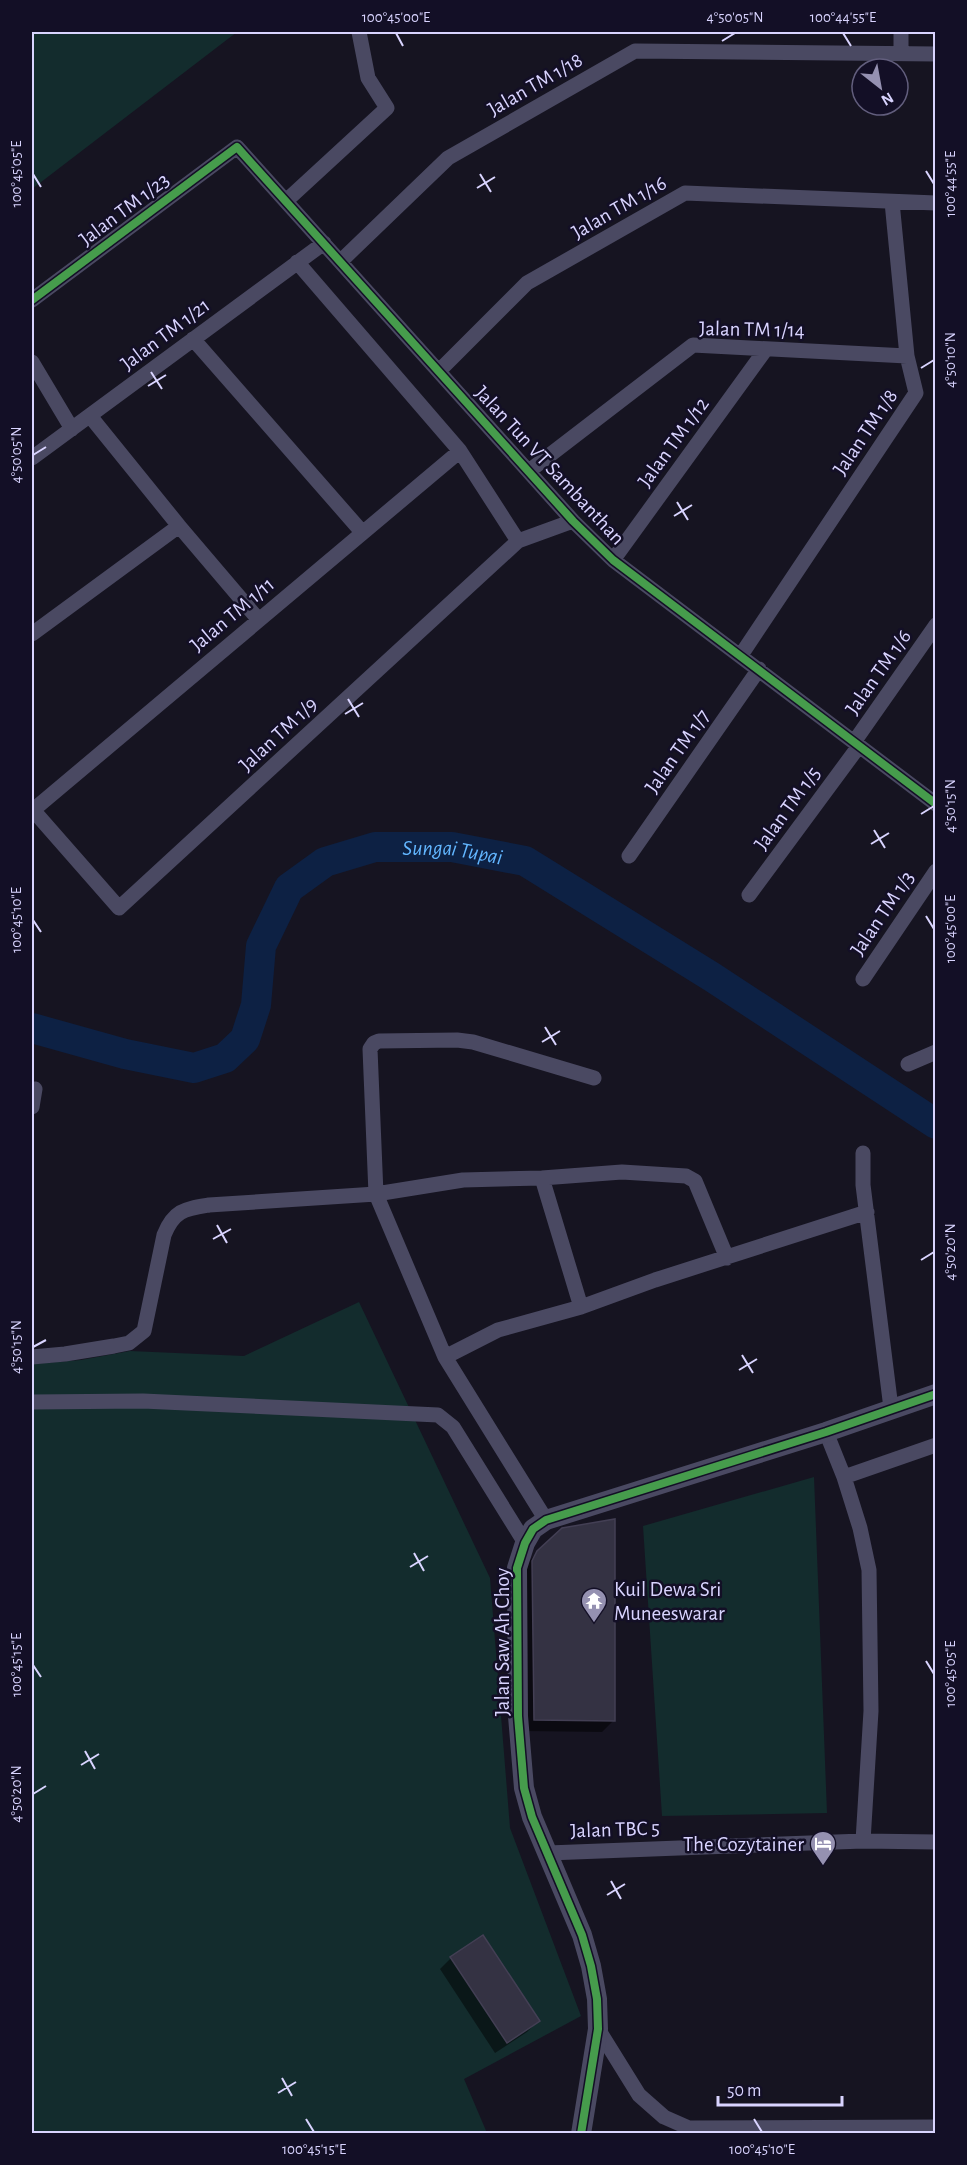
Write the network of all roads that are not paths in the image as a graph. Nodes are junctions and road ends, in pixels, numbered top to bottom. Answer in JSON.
{"nodes":[{"id":1,"x":359,"y":32,"type":"edge"},
{"id":2,"x":901,"y":32,"type":"edge"},
{"id":3,"x":901,"y":54,"type":"junction"},
{"id":4,"x":936,"y":54,"type":"edge"},
{"id":5,"x":237,"y":147,"type":"joint"},
{"id":6,"x":286,"y":201,"type":"junction"},
{"id":7,"x":892,"y":202,"type":"junction"},
{"id":8,"x":936,"y":203,"type":"edge"},
{"id":9,"x":324,"y":243,"type":"junction"},
{"id":10,"x":341,"y":261,"type":"junction"},
{"id":11,"x":297,"y":262,"type":"junction"},
{"id":12,"x":32,"y":300,"type":"edge"},
{"id":13,"x":193,"y":339,"type":"junction"},
{"id":14,"x":766,"y":349,"type":"junction"},
{"id":15,"x":907,"y":356,"type":"junction"},
{"id":16,"x":32,"y":362,"type":"edge"},
{"id":17,"x":439,"y":371,"type":"junction"},
{"id":18,"x":90,"y":416,"type":"junction"},
{"id":19,"x":72,"y":429,"type":"junction"},
{"id":20,"x":460,"y":451,"type":"junction"},
{"id":21,"x":32,"y":458,"type":"edge"},
{"id":22,"x":529,"y":471,"type":"junction"},
{"id":23,"x":573,"y":521,"type":"junction"},
{"id":24,"x":178,"y":526,"type":"junction"},
{"id":25,"x":362,"y":532,"type":"junction"},
{"id":26,"x":518,"y":541,"type":"junction"},
{"id":27,"x":613,"y":560,"type":"junction"},
{"id":28,"x":258,"y":619,"type":"junction"},
{"id":29,"x":936,"y":625,"type":"edge"},
{"id":30,"x":32,"y":634,"type":"edge"},
{"id":31,"x":741,"y":655,"type":"junction"},
{"id":32,"x":759,"y":669,"type":"junction"},
{"id":33,"x":857,"y":744,"type":"junction"},
{"id":34,"x":936,"y":804,"type":"edge"},
{"id":35,"x":32,"y":811,"type":"edge"},
{"id":36,"x":629,"y":856,"type":"dead end"},
{"id":37,"x":936,"y":871,"type":"edge"},
{"id":38,"x":749,"y":895,"type":"dead end"},
{"id":39,"x":863,"y":979,"type":"dead end"},
{"id":40,"x":936,"y":1052,"type":"edge"},
{"id":41,"x":908,"y":1064,"type":"dead end"},
{"id":42,"x":594,"y":1078,"type":"dead end"},
{"id":43,"x":35,"y":1089,"type":"dead end"},
{"id":44,"x":32,"y":1107,"type":"edge"},
{"id":45,"x":863,"y":1153,"type":"dead end"},
{"id":46,"x":542,"y":1178,"type":"junction"},
{"id":47,"x":376,"y":1194,"type":"junction"},
{"id":48,"x":867,"y":1212,"type":"junction"},
{"id":49,"x":728,"y":1258,"type":"junction"},
{"id":50,"x":580,"y":1307,"type":"junction"},
{"id":51,"x":32,"y":1357,"type":"edge"},
{"id":52,"x":445,"y":1357,"type":"junction"},
{"id":53,"x":936,"y":1394,"type":"edge"},
{"id":54,"x":32,"y":1402,"type":"edge"},
{"id":55,"x":891,"y":1408,"type":"junction"},
{"id":56,"x":826,"y":1432,"type":"junction"},
{"id":57,"x":936,"y":1445,"type":"edge"},
{"id":58,"x":844,"y":1477,"type":"junction"},
{"id":59,"x":546,"y":1520,"type":"junction"},
{"id":60,"x":525,"y":1543,"type":"junction"},
{"id":61,"x":863,"y":1841,"type":"junction"},
{"id":62,"x":936,"y":1842,"type":"edge"},
{"id":63,"x":548,"y":1852,"type":"junction"},
{"id":64,"x":598,"y":2029,"type":"junction"},
{"id":65,"x":936,"y":2127,"type":"edge"},
{"id":66,"x":795,"y":2130,"type":"edge"},
{"id":67,"x":581,"y":2133,"type":"edge"}],
"edges":[{"from":1,"to":6,"type":"street"},
{"from":2,"to":3,"type":"street"},
{"from":3,"to":4,"type":"street","name":"Jalan TM 1/18"},
{"from":3,"to":10,"type":"street","name":"Jalan TM 1/18"},
{"from":5,"to":6,"type":"street","name":"Jalan Tun VT Sambanthan"},
{"from":5,"to":12,"type":"street","name":"Jalan TM 1/23"},
{"from":6,"to":9,"type":"street","name":"Jalan Tun VT Sambanthan"},
{"from":7,"to":8,"type":"street","name":"Jalan TM 1/16"},
{"from":7,"to":15,"type":"street","name":"Jalan TM 1/8"},
{"from":7,"to":17,"type":"street","name":"Jalan TM 1/16"},
{"from":9,"to":10,"type":"street","name":"Jalan Tun VT Sambanthan"},
{"from":9,"to":11,"type":"street","name":"Jalan TM 1/21"},
{"from":10,"to":17,"type":"street","name":"Jalan Tun VT Sambanthan"},
{"from":11,"to":13,"type":"street","name":"Jalan TM 1/21"},
{"from":11,"to":20,"type":"street"},
{"from":13,"to":18,"type":"street","name":"Jalan TM 1/21"},
{"from":13,"to":25,"type":"street"},
{"from":14,"to":15,"type":"street","name":"Jalan TM 1/14"},
{"from":14,"to":22,"type":"street","name":"Jalan TM 1/14"},
{"from":14,"to":27,"type":"street","name":"Jalan TM 1/12"},
{"from":15,"to":31,"type":"street","name":"Jalan TM 1/8"},
{"from":16,"to":19,"type":"street"},
{"from":17,"to":22,"type":"street","name":"Jalan Tun VT Sambanthan"},
{"from":18,"to":19,"type":"street","name":"Jalan TM 1/21"},
{"from":18,"to":24,"type":"street"},
{"from":19,"to":21,"type":"street","name":"Jalan TM 1/21"},
{"from":20,"to":25,"type":"street","name":"Jalan TM 1/11"},
{"from":20,"to":26,"type":"street"},
{"from":22,"to":23,"type":"street","name":"Jalan Tun VT Sambanthan"},
{"from":23,"to":26,"type":"street","name":"Jalan TM 1/9"},
{"from":23,"to":27,"type":"street","name":"Jalan Tun VT Sambanthan"},
{"from":24,"to":28,"type":"street"},
{"from":24,"to":30,"type":"street"},
{"from":25,"to":28,"type":"street","name":"Jalan TM 1/11"},
{"from":26,"to":35,"type":"street","name":"Jalan TM 1/9"},
{"from":27,"to":31,"type":"street","name":"Jalan Tun VT Sambanthan"},
{"from":28,"to":35,"type":"street","name":"Jalan TM 1/11"},
{"from":29,"to":33,"type":"street","name":"Jalan TM 1/6"},
{"from":31,"to":32,"type":"street","name":"Jalan Tun VT Sambanthan"},
{"from":32,"to":33,"type":"street","name":"Jalan Tun VT Sambanthan"},
{"from":32,"to":36,"type":"street","name":"Jalan TM 1/7"},
{"from":33,"to":34,"type":"street","name":"Jalan Tun VT Sambanthan"},
{"from":33,"to":38,"type":"street","name":"Jalan TM 1/5"},
{"from":37,"to":39,"type":"street","name":"Jalan TM 1/3"},
{"from":40,"to":41,"type":"street"},
{"from":42,"to":47,"type":"street"},
{"from":43,"to":44,"type":"street"},
{"from":45,"to":48,"type":"street"},
{"from":46,"to":47,"type":"street"},
{"from":46,"to":49,"type":"street"},
{"from":46,"to":50,"type":"street"},
{"from":47,"to":51,"type":"street"},
{"from":47,"to":52,"type":"street"},
{"from":48,"to":49,"type":"street"},
{"from":48,"to":55,"type":"street"},
{"from":49,"to":50,"type":"street"},
{"from":50,"to":52,"type":"street"},
{"from":52,"to":59,"type":"street"},
{"from":53,"to":55,"type":"street","name":"Jalan Saw Ah Choy"},
{"from":54,"to":60,"type":"street"},
{"from":55,"to":56,"type":"street","name":"Jalan Saw Ah Choy"},
{"from":56,"to":58,"type":"street"},
{"from":56,"to":59,"type":"street","name":"Jalan Saw Ah Choy"},
{"from":57,"to":58,"type":"street"},
{"from":58,"to":61,"type":"street"},
{"from":59,"to":60,"type":"street","name":"Jalan Saw Ah Choy"},
{"from":60,"to":63,"type":"street","name":"Jalan Saw Ah Choy"},
{"from":61,"to":62,"type":"street","name":"Jalan TBC 5"},
{"from":61,"to":63,"type":"street","name":"Jalan TBC 5"},
{"from":63,"to":64,"type":"street","name":"Jalan Saw Ah Choy"},
{"from":64,"to":66,"type":"street"},
{"from":64,"to":67,"type":"street","name":"Jalan Saw Ah Choy"},
{"from":65,"to":66,"type":"street"}]}
